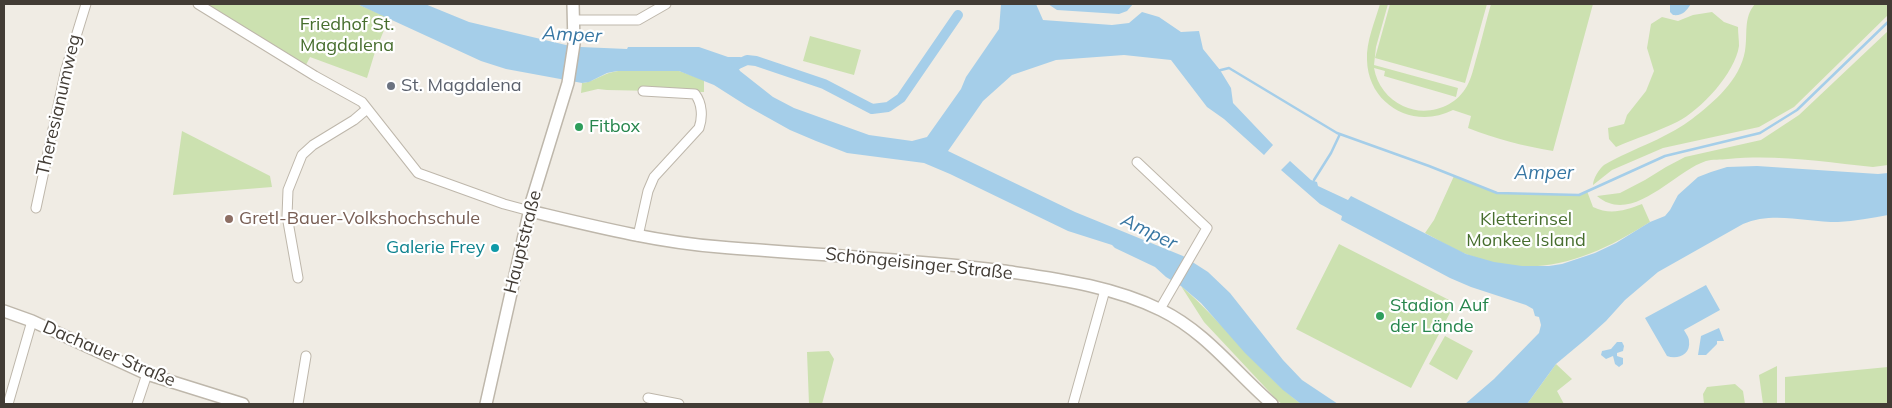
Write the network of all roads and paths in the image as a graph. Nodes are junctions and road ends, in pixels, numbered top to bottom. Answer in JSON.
{"nodes":[{"id":1,"x":86,"y":4,"type":"edge"},
{"id":2,"x":198,"y":4,"type":"edge"},
{"id":3,"x":573,"y":4,"type":"edge"},
{"id":4,"x":666,"y":4,"type":"edge"},
{"id":5,"x":574,"y":20,"type":"junction"},
{"id":6,"x":643,"y":91,"type":"dead end"},
{"id":7,"x":367,"y":109,"type":"junction"},
{"id":8,"x":1137,"y":162,"type":"dead end"},
{"id":9,"x":36,"y":208,"type":"dead end"},
{"id":10,"x":530,"y":211,"type":"junction"},
{"id":11,"x":638,"y":236,"type":"junction"},
{"id":12,"x":298,"y":278,"type":"dead end"},
{"id":13,"x":1106,"y":290,"type":"junction"},
{"id":14,"x":1160,"y":309,"type":"junction"},
{"id":15,"x":4,"y":311,"type":"edge"},
{"id":16,"x":32,"y":321,"type":"junction"},
{"id":17,"x":306,"y":356,"type":"dead end"},
{"id":18,"x":147,"y":374,"type":"junction"},
{"id":19,"x":648,"y":398,"type":"dead end"},
{"id":20,"x":1265,"y":402,"type":"edge"},
{"id":21,"x":8,"y":404,"type":"edge"},
{"id":22,"x":137,"y":404,"type":"edge"},
{"id":23,"x":243,"y":404,"type":"edge"},
{"id":24,"x":298,"y":404,"type":"edge"},
{"id":25,"x":486,"y":404,"type":"edge"},
{"id":26,"x":679,"y":404,"type":"edge"},
{"id":27,"x":1073,"y":404,"type":"edge"}],
"edges":[{"from":1,"to":9,"type":"street","name":"Theresianumweg"},
{"from":2,"to":7,"type":"street"},
{"from":3,"to":5,"type":"street","name":"Hauptstraße"},
{"from":4,"to":5,"type":"street"},
{"from":5,"to":10,"type":"street","name":"Hauptstraße"},
{"from":6,"to":11,"type":"street"},
{"from":7,"to":10,"type":"street"},
{"from":7,"to":12,"type":"street"},
{"from":8,"to":14,"type":"street"},
{"from":10,"to":11,"type":"street","name":"Schöngeisinger Straße"},
{"from":10,"to":25,"type":"street","name":"Hauptstraße"},
{"from":11,"to":13,"type":"street","name":"Schöngeisinger Straße"},
{"from":13,"to":14,"type":"street","name":"Schöngeisinger Straße"},
{"from":13,"to":27,"type":"street"},
{"from":14,"to":20,"type":"street","name":"Schöngeisinger Straße"},
{"from":15,"to":16,"type":"street","name":"Dachauer Straße"},
{"from":16,"to":18,"type":"street","name":"Dachauer Straße"},
{"from":16,"to":21,"type":"street"},
{"from":17,"to":24,"type":"street"},
{"from":18,"to":22,"type":"street"},
{"from":18,"to":23,"type":"street","name":"Dachauer Straße"},
{"from":19,"to":26,"type":"street"}]}
